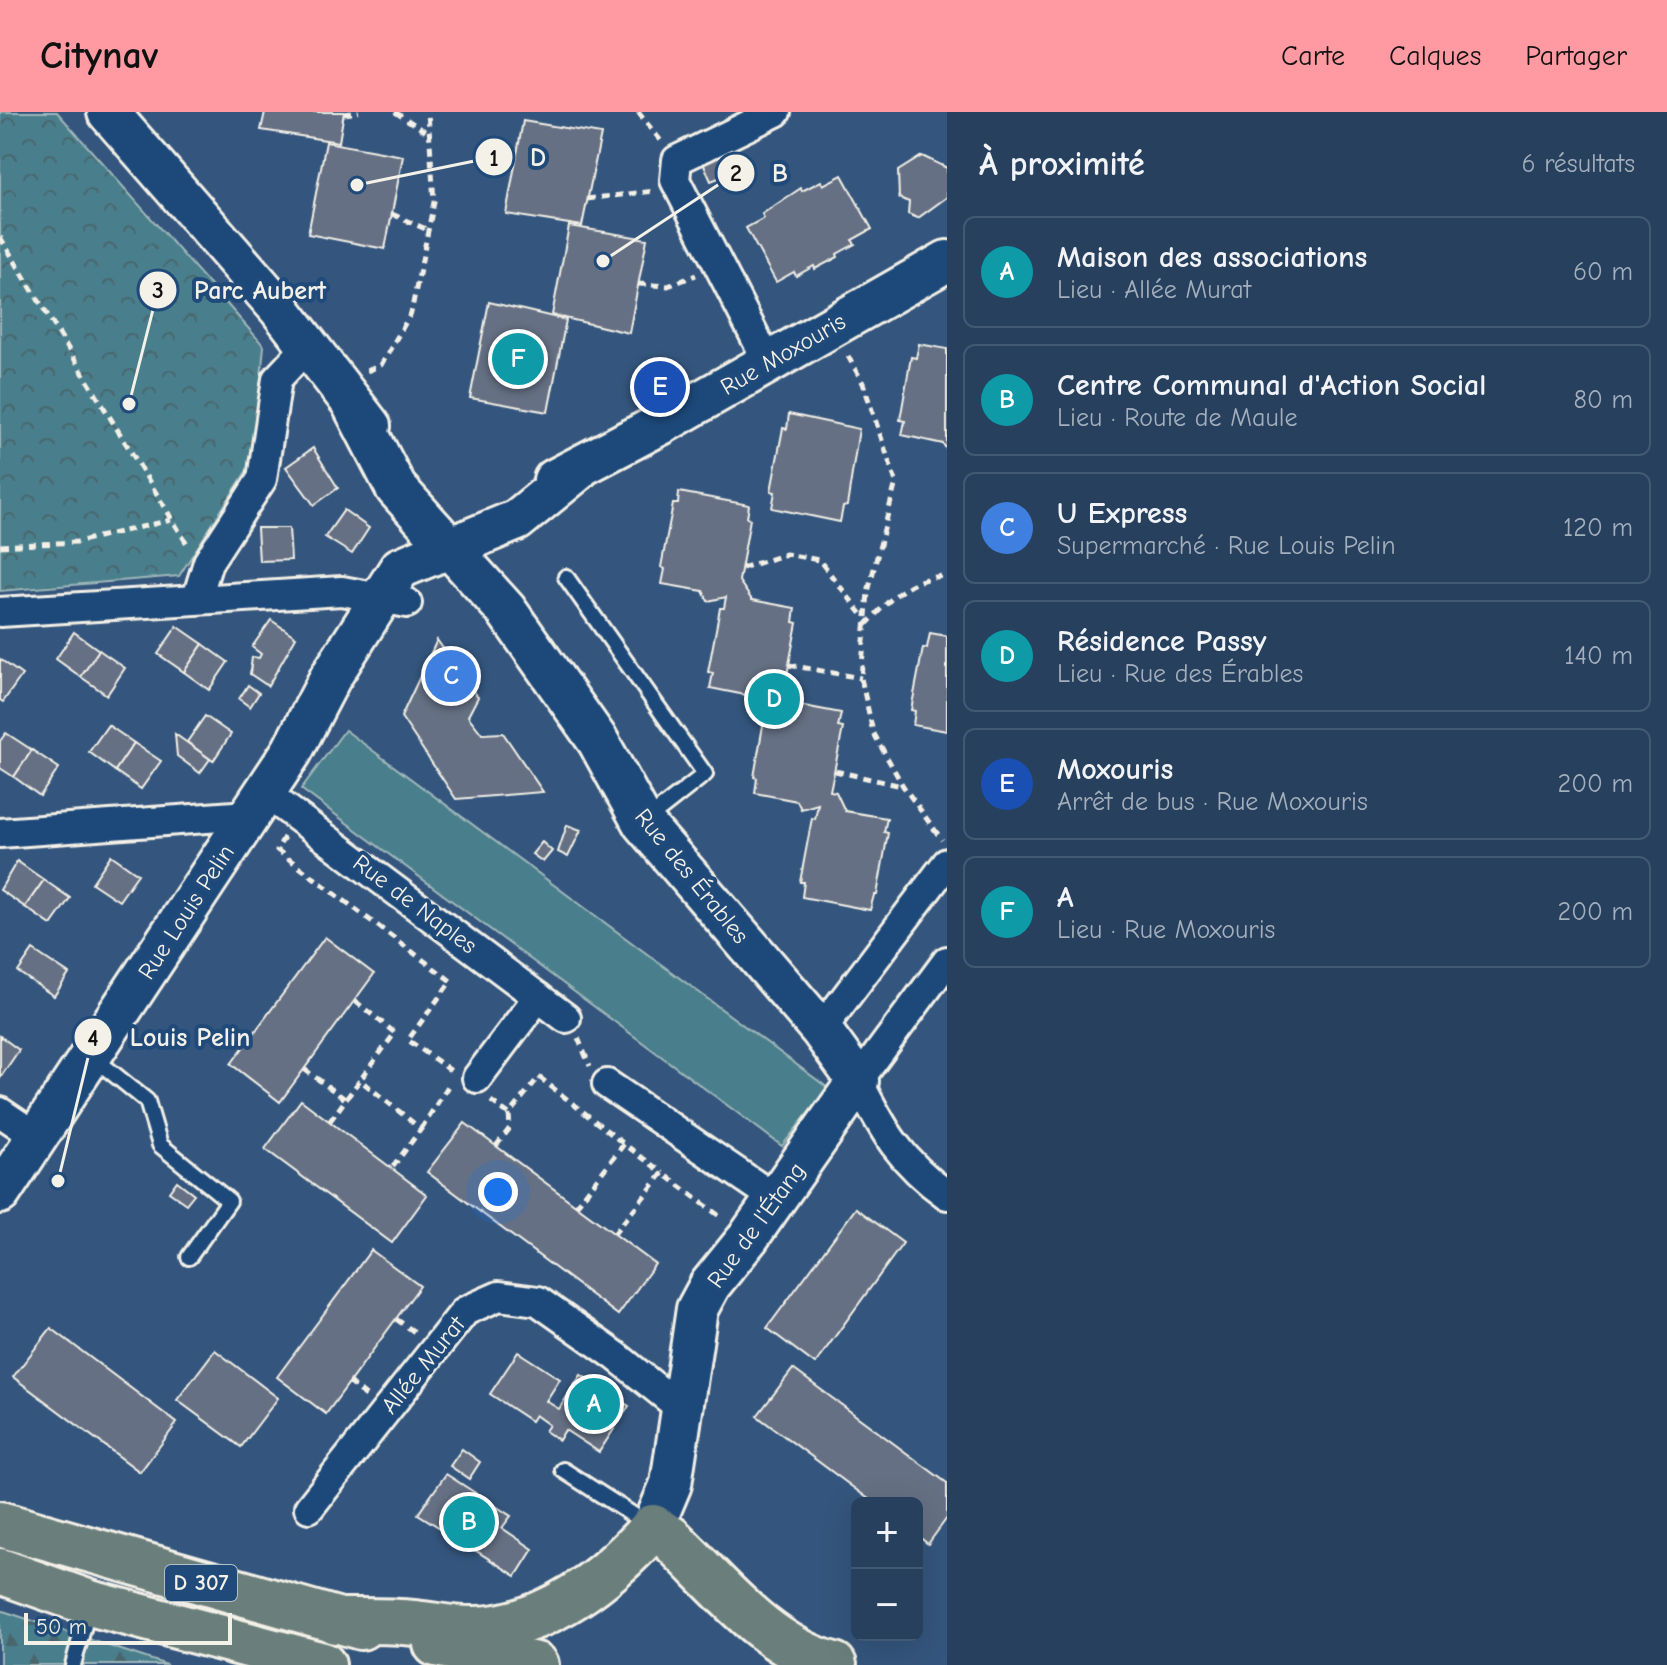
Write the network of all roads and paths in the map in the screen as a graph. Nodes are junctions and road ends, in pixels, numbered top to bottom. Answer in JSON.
{"nodes":[{"id":1,"x":108,"y":112,"type":"edge"},
{"id":2,"x":359,"y":112,"type":"edge"},
{"id":3,"x":395,"y":112,"type":"edge"},
{"id":4,"x":436,"y":112,"type":"edge"},
{"id":5,"x":638,"y":112,"type":"edge"},
{"id":6,"x":776,"y":112,"type":"edge"},
{"id":7,"x":344,"y":114,"type":"dead end"},
{"id":8,"x":428,"y":115,"type":"edge"},
{"id":9,"x":429,"y":134,"type":"junction"},
{"id":10,"x":676,"y":170,"type":"junction"},
{"id":11,"x":587,"y":199,"type":"dead end"},
{"id":12,"x":392,"y":214,"type":"dead end"},
{"id":13,"x":428,"y":230,"type":"junction"},
{"id":14,"x":0,"y":237,"type":"edge"},
{"id":15,"x":947,"y":261,"type":"edge"},
{"id":16,"x":719,"y":267,"type":"junction"},
{"id":17,"x":638,"y":284,"type":"dead end"},
{"id":18,"x":830,"y":326,"type":"junction"},
{"id":19,"x":306,"y":348,"type":"junction"},
{"id":20,"x":768,"y":362,"type":"junction"},
{"id":21,"x":345,"y":396,"type":"junction"},
{"id":22,"x":0,"y":546,"type":"edge"},
{"id":23,"x":449,"y":546,"type":"junction"},
{"id":24,"x":742,"y":568,"type":"dead end"},
{"id":25,"x":947,"y":576,"type":"edge"},
{"id":26,"x":566,"y":577,"type":"dead end"},
{"id":27,"x":197,"y":598,"type":"junction"},
{"id":28,"x":393,"y":600,"type":"junction"},
{"id":29,"x":0,"y":612,"type":"edge"},
{"id":30,"x":866,"y":622,"type":"junction"},
{"id":31,"x":789,"y":665,"type":"dead end"},
{"id":32,"x":861,"y":678,"type":"junction"},
{"id":33,"x":835,"y":771,"type":"dead end"},
{"id":34,"x":903,"y":786,"type":"junction"},
{"id":35,"x":256,"y":804,"type":"junction"},
{"id":36,"x":296,"y":816,"type":"junction"},
{"id":37,"x":643,"y":823,"type":"junction"},
{"id":38,"x":0,"y":833,"type":"edge"},
{"id":39,"x":947,"y":847,"type":"edge"},
{"id":40,"x":947,"y":863,"type":"edge"},
{"id":41,"x":947,"y":961,"type":"edge"},
{"id":42,"x":538,"y":997,"type":"junction"},
{"id":43,"x":355,"y":1001,"type":"dead end"},
{"id":44,"x":566,"y":1018,"type":"joint"},
{"id":45,"x":821,"y":1030,"type":"junction"},
{"id":46,"x":395,"y":1033,"type":"junction"},
{"id":47,"x":408,"y":1040,"type":"junction"},
{"id":48,"x":91,"y":1055,"type":"junction"},
{"id":49,"x":304,"y":1069,"type":"dead end"},
{"id":50,"x":360,"y":1080,"type":"junction"},
{"id":51,"x":858,"y":1081,"type":"junction"},
{"id":52,"x":471,"y":1083,"type":"junction"},
{"id":53,"x":607,"y":1084,"type":"joint"},
{"id":54,"x":345,"y":1099,"type":"junction"},
{"id":55,"x":0,"y":1112,"type":"edge"},
{"id":56,"x":509,"y":1114,"type":"junction"},
{"id":57,"x":330,"y":1121,"type":"dead end"},
{"id":58,"x":421,"y":1129,"type":"junction"},
{"id":59,"x":37,"y":1137,"type":"junction"},
{"id":60,"x":624,"y":1144,"type":"junction"},
{"id":61,"x":496,"y":1146,"type":"dead end"},
{"id":62,"x":392,"y":1168,"type":"dead end"},
{"id":63,"x":663,"y":1173,"type":"junction"},
{"id":64,"x":0,"y":1193,"type":"edge"},
{"id":65,"x":947,"y":1195,"type":"edge"},
{"id":66,"x":776,"y":1199,"type":"junction"},
{"id":67,"x":576,"y":1206,"type":"dead end"},
{"id":68,"x":614,"y":1234,"type":"dead end"},
{"id":69,"x":748,"y":1238,"type":"junction"},
{"id":70,"x":189,"y":1257,"type":"dead end"},
{"id":71,"x":683,"y":1410,"type":"junction"},
{"id":72,"x":563,"y":1470,"type":"dead end"},
{"id":73,"x":0,"y":1502,"type":"edge"},
{"id":74,"x":309,"y":1508,"type":"dead end"},
{"id":75,"x":0,"y":1524,"type":"edge"},
{"id":76,"x":653,"y":1527,"type":"junction"},
{"id":77,"x":68,"y":1544,"type":"junction"},
{"id":78,"x":0,"y":1571,"type":"edge"},
{"id":79,"x":90,"y":1603,"type":"junction"},
{"id":80,"x":335,"y":1621,"type":"junction"},
{"id":81,"x":73,"y":1665,"type":"edge"},
{"id":82,"x":323,"y":1665,"type":"edge"},
{"id":83,"x":536,"y":1665,"type":"edge"},
{"id":84,"x":834,"y":1665,"type":"edge"}],
"edges":[{"from":1,"to":19,"type":"street","name":"Rue des Érables"},
{"from":2,"to":7,"type":"path"},
{"from":3,"to":9,"type":"path"},
{"from":4,"to":8,"type":"path"},
{"from":5,"to":10,"type":"path"},
{"from":6,"to":10,"type":"street"},
{"from":8,"to":9,"type":"path"},
{"from":9,"to":13,"type":"path"},
{"from":10,"to":11,"type":"path"},
{"from":10,"to":16,"type":"street"},
{"from":12,"to":13,"type":"path"},
{"from":13,"to":21,"type":"path"},
{"from":14,"to":22,"type":"path"},
{"from":15,"to":18,"type":"street","name":"Rue Moxouris"},
{"from":16,"to":17,"type":"path"},
{"from":16,"to":20,"type":"street"},
{"from":18,"to":20,"type":"street","name":"Rue Moxouris"},
{"from":18,"to":30,"type":"path"},
{"from":19,"to":21,"type":"street","name":"Rue des Érables"},
{"from":19,"to":27,"type":"street"},
{"from":20,"to":23,"type":"street","name":"Rue Moxouris"},
{"from":21,"to":23,"type":"street","name":"Rue des Érables"},
{"from":23,"to":28,"type":"street","name":"Rue Louis Pelin"},
{"from":23,"to":37,"type":"street","name":"Rue des Érables"},
{"from":24,"to":30,"type":"path"},
{"from":25,"to":30,"type":"path"},
{"from":26,"to":37,"type":"lane"},
{"from":27,"to":28,"type":"street"},
{"from":27,"to":29,"type":"street"},
{"from":28,"to":35,"type":"street","name":"Rue Louis Pelin"},
{"from":30,"to":32,"type":"path"},
{"from":31,"to":32,"type":"path"},
{"from":32,"to":34,"type":"path"},
{"from":33,"to":34,"type":"path"},
{"from":34,"to":39,"type":"path"},
{"from":35,"to":36,"type":"street","name":"Rue de Naples"},
{"from":35,"to":38,"type":"street"},
{"from":35,"to":48,"type":"street","name":"Rue Louis Pelin"},
{"from":36,"to":42,"type":"street","name":"Rue de Naples"},
{"from":36,"to":47,"type":"path"},
{"from":37,"to":45,"type":"street","name":"Rue des Érables"},
{"from":40,"to":45,"type":"street"},
{"from":41,"to":51,"type":"street","name":"Rue de l'Étang"},
{"from":42,"to":44,"type":"street","name":"Rue de Naples"},
{"from":42,"to":52,"type":"street"},
{"from":43,"to":46,"type":"path"},
{"from":44,"to":53,"type":"path"},
{"from":45,"to":51,"type":"street","name":"Rue des Érables"},
{"from":46,"to":47,"type":"path"},
{"from":46,"to":50,"type":"path"},
{"from":47,"to":52,"type":"path"},
{"from":48,"to":59,"type":"street","name":"Rue Louis Pelin"},
{"from":48,"to":70,"type":"lane"},
{"from":49,"to":54,"type":"path"},
{"from":50,"to":54,"type":"path"},
{"from":50,"to":58,"type":"path"},
{"from":51,"to":65,"type":"street","name":"Rue des Érables"},
{"from":51,"to":66,"type":"street","name":"Rue de l'Étang"},
{"from":52,"to":56,"type":"path"},
{"from":52,"to":58,"type":"path"},
{"from":53,"to":66,"type":"street"},
{"from":54,"to":57,"type":"path"},
{"from":55,"to":59,"type":"street"},
{"from":56,"to":60,"type":"path"},
{"from":56,"to":61,"type":"path"},
{"from":58,"to":62,"type":"path"},
{"from":59,"to":64,"type":"street","name":"Rue Louis Pelin"},
{"from":60,"to":63,"type":"path"},
{"from":60,"to":67,"type":"path"},
{"from":63,"to":68,"type":"path"},
{"from":63,"to":69,"type":"path"},
{"from":66,"to":69,"type":"street","name":"Rue de l'Étang"},
{"from":69,"to":71,"type":"street","name":"Rue de l'Étang"},
{"from":71,"to":74,"type":"street","name":"Allée Murat"},
{"from":71,"to":76,"type":"street","name":"Rue de l'Étang"},
{"from":72,"to":76,"type":"lane"},
{"from":73,"to":77,"type":"main road"},
{"from":75,"to":77,"type":"main road","number":"D 307"},
{"from":76,"to":80,"type":"main road"},
{"from":76,"to":84,"type":"main road"},
{"from":77,"to":80,"type":"main road","number":"D 307"},
{"from":78,"to":79,"type":"main road","number":"D 307"},
{"from":79,"to":81,"type":"lane"},
{"from":79,"to":82,"type":"main road","number":"D 307"},
{"from":80,"to":83,"type":"main road","number":"D 307"}]}
